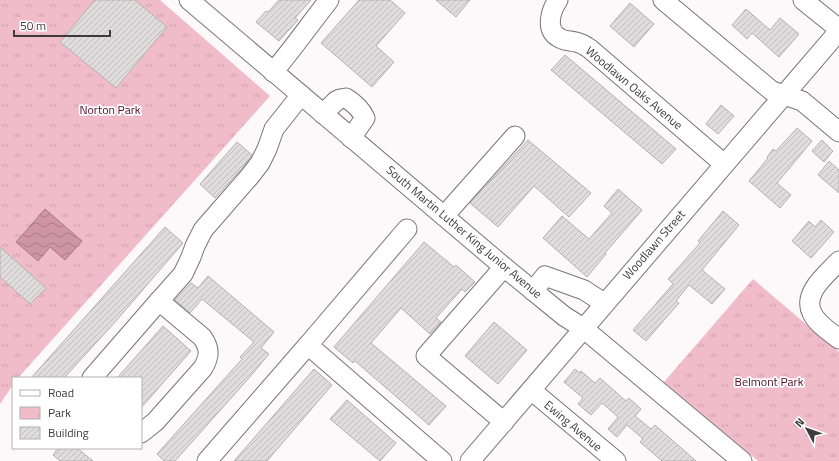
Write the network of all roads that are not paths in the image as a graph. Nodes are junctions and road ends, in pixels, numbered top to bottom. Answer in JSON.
{"nodes":[{"id":1,"x":189,"y":0,"type":"edge"},
{"id":2,"x":329,"y":0,"type":"edge"},
{"id":3,"x":663,"y":0,"type":"edge"},
{"id":4,"x":803,"y":0,"type":"edge"},
{"id":5,"x":554,"y":7,"type":"edge"},
{"id":6,"x":839,"y":30,"type":"edge"},
{"id":7,"x":273,"y":72,"type":"junction"},
{"id":8,"x":300,"y":95,"type":"junction"},
{"id":9,"x":784,"y":96,"type":"junction"},
{"id":10,"x":323,"y":114,"type":"junction"},
{"id":11,"x":839,"y":132,"type":"edge"},
{"id":12,"x":515,"y":136,"type":"dead end"},
{"id":13,"x":352,"y":138,"type":"junction"},
{"id":14,"x":724,"y":164,"type":"junction"},
{"id":15,"x":444,"y":216,"type":"junction"},
{"id":16,"x":408,"y":229,"type":"dead end"},
{"id":17,"x":839,"y":261,"type":"edge"},
{"id":18,"x":504,"y":267,"type":"junction"},
{"id":19,"x":533,"y":291,"type":"junction"},
{"id":20,"x":159,"y":301,"type":"junction"},
{"id":21,"x":604,"y":303,"type":"junction"},
{"id":22,"x":583,"y":328,"type":"junction"},
{"id":23,"x":839,"y":339,"type":"edge"},
{"id":24,"x":308,"y":345,"type":"junction"},
{"id":25,"x":93,"y":377,"type":"edge"},
{"id":26,"x":531,"y":390,"type":"junction"},
{"id":27,"x":504,"y":422,"type":"junction"},
{"id":28,"x":142,"y":432,"type":"edge"},
{"id":29,"x":207,"y":461,"type":"edge"},
{"id":30,"x":442,"y":461,"type":"edge"},
{"id":31,"x":470,"y":461,"type":"edge"},
{"id":32,"x":616,"y":461,"type":"edge"},
{"id":33,"x":742,"y":461,"type":"edge"}],
"edges":[{"from":1,"to":7,"type":"street","name":"South Martin Luther King Junior Avenue"},
{"from":2,"to":7,"type":"street"},
{"from":3,"to":9,"type":"street"},
{"from":4,"to":6,"type":"street"},
{"from":5,"to":14,"type":"street","name":"Woodlawn Oaks Avenue"},
{"from":6,"to":9,"type":"street","name":"Woodlawn Street"},
{"from":7,"to":8,"type":"street","name":"South Martin Luther King Junior Avenue"},
{"from":8,"to":10,"type":"street","name":"South Martin Luther King Junior Avenue"},
{"from":8,"to":20,"type":"street"},
{"from":9,"to":11,"type":"street"},
{"from":9,"to":14,"type":"street","name":"Woodlawn Street"},
{"from":10,"to":13,"type":"street","name":"South Martin Luther King Junior Avenue"},
{"from":10,"to":13,"type":"street"},
{"from":12,"to":15,"type":"street"},
{"from":13,"to":15,"type":"street","name":"South Martin Luther King Junior Avenue"},
{"from":14,"to":21,"type":"street","name":"Woodlawn Street"},
{"from":15,"to":18,"type":"street","name":"South Martin Luther King Junior Avenue"},
{"from":16,"to":24,"type":"street"},
{"from":17,"to":23,"type":"street"},
{"from":18,"to":19,"type":"street","name":"South Martin Luther King Junior Avenue"},
{"from":18,"to":27,"type":"street"},
{"from":19,"to":21,"type":"street"},
{"from":19,"to":22,"type":"street","name":"South Martin Luther King Junior Avenue"},
{"from":20,"to":25,"type":"street"},
{"from":20,"to":28,"type":"street"},
{"from":21,"to":22,"type":"street","name":"Woodlawn Street"},
{"from":22,"to":26,"type":"street","name":"Woodlawn Street"},
{"from":22,"to":33,"type":"street","name":"South Martin Luther King Junior Avenue"},
{"from":24,"to":29,"type":"street"},
{"from":24,"to":30,"type":"street"},
{"from":26,"to":27,"type":"street","name":"Woodlawn Street"},
{"from":26,"to":32,"type":"street","name":"Ewing Avenue"},
{"from":27,"to":31,"type":"street","name":"Woodlawn Street"}]}
